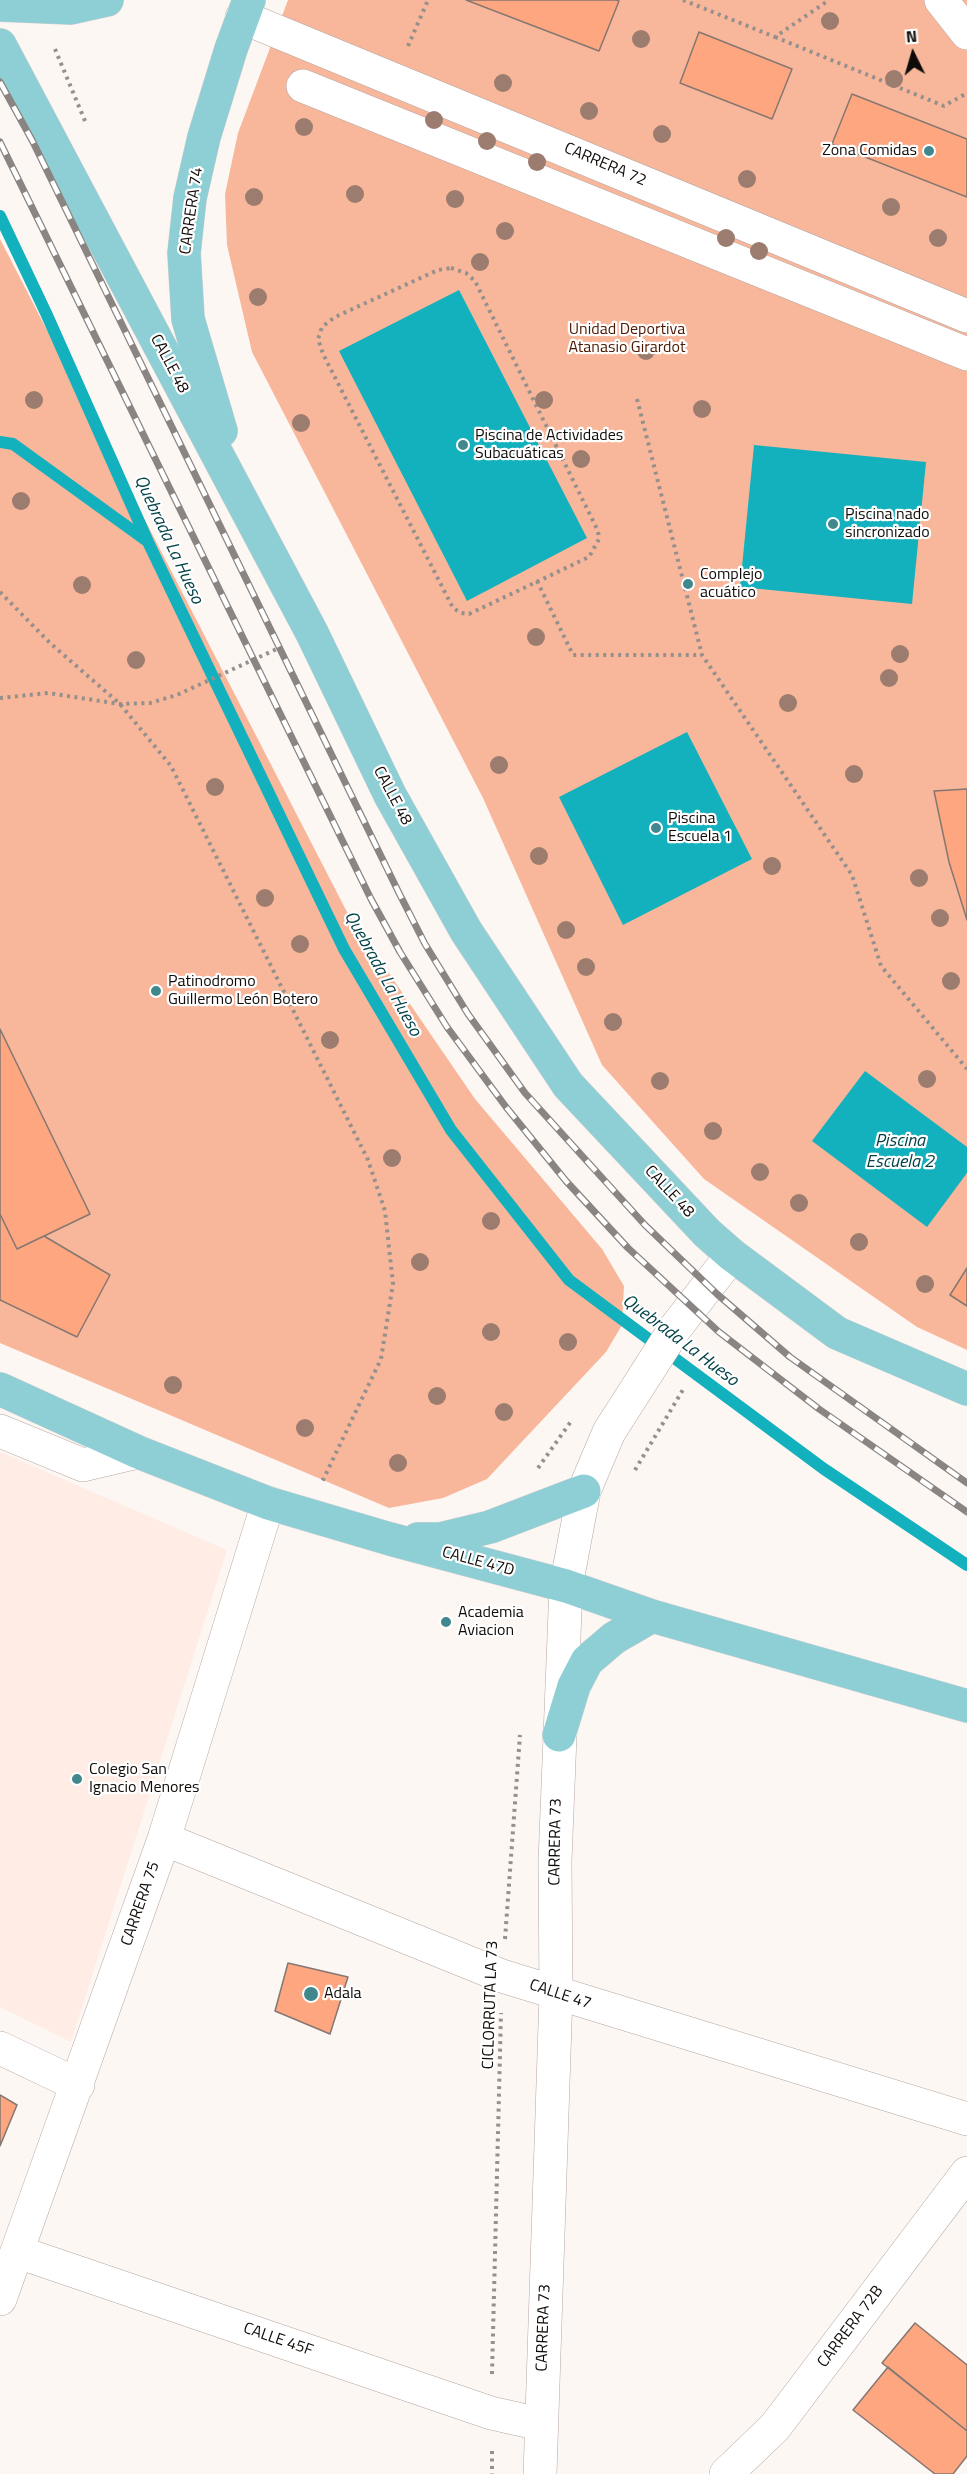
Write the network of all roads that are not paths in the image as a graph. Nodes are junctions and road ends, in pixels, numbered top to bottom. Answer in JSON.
{"nodes":[{"id":1,"x":107,"y":0,"type":"edge"},
{"id":2,"x":940,"y":0,"type":"edge"},
{"id":3,"x":0,"y":5,"type":"edge"},
{"id":4,"x":245,"y":8,"type":"edge"},
{"id":5,"x":967,"y":33,"type":"edge"},
{"id":6,"x":0,"y":45,"type":"edge"},
{"id":7,"x":303,"y":86,"type":"dead end"},
{"id":8,"x":967,"y":316,"type":"edge"},
{"id":9,"x":967,"y":354,"type":"edge"},
{"id":10,"x":239,"y":496,"type":"junction"},
{"id":11,"x":732,"y":1255,"type":"junction"},
{"id":12,"x":0,"y":1389,"type":"edge"},
{"id":13,"x":967,"y":1389,"type":"edge"},
{"id":14,"x":0,"y":1431,"type":"edge"},
{"id":15,"x":138,"y":1452,"type":"junction"},
{"id":16,"x":584,"y":1491,"type":"junction"},
{"id":17,"x":268,"y":1503,"type":"junction"},
{"id":18,"x":390,"y":1539,"type":"junction"},
{"id":19,"x":566,"y":1586,"type":"junction"},
{"id":20,"x":652,"y":1616,"type":"junction"},
{"id":21,"x":967,"y":1706,"type":"edge"},
{"id":22,"x":559,"y":1735,"type":"junction"},
{"id":23,"x":164,"y":1839,"type":"junction"},
{"id":24,"x":556,"y":1994,"type":"junction"},
{"id":25,"x":0,"y":2048,"type":"edge"},
{"id":26,"x":78,"y":2085,"type":"junction"},
{"id":27,"x":967,"y":2120,"type":"edge"},
{"id":28,"x":967,"y":2173,"type":"edge"},
{"id":29,"x":18,"y":2252,"type":"junction"},
{"id":30,"x":0,"y":2299,"type":"edge"},
{"id":31,"x":540,"y":2424,"type":"junction"},
{"id":32,"x":540,"y":2474,"type":"edge"},
{"id":33,"x":726,"y":2474,"type":"edge"}],
"edges":[{"from":1,"to":3,"type":"main road"},
{"from":2,"to":5,"type":"street"},
{"from":4,"to":8,"type":"street","name":"CARRERA 72"},
{"from":4,"to":10,"type":"main road","name":"CARRERA 74"},
{"from":6,"to":10,"type":"main road","name":"CALLE 48"},
{"from":7,"to":9,"type":"street"},
{"from":10,"to":11,"type":"main road","name":"CALLE 48"},
{"from":11,"to":13,"type":"main road","name":"CALLE 48"},
{"from":11,"to":16,"type":"street","name":"CARRERA 73"},
{"from":12,"to":15,"type":"main road","name":"CALLE 47D"},
{"from":14,"to":15,"type":"street"},
{"from":15,"to":17,"type":"main road","name":"CALLE 47D"},
{"from":16,"to":18,"type":"main road"},
{"from":16,"to":19,"type":"street","name":"CARRERA 73"},
{"from":17,"to":18,"type":"main road","name":"CALLE 47D"},
{"from":17,"to":23,"type":"street","name":"CARRERA 75"},
{"from":18,"to":19,"type":"main road","name":"CALLE 47D"},
{"from":19,"to":20,"type":"main road","name":"CALLE 47D"},
{"from":19,"to":22,"type":"street","name":"CARRERA 73"},
{"from":20,"to":21,"type":"main road","name":"CALLE 47D"},
{"from":20,"to":22,"type":"main road"},
{"from":22,"to":24,"type":"street","name":"CARRERA 73"},
{"from":23,"to":24,"type":"street","name":"CALLE 47"},
{"from":23,"to":26,"type":"street","name":"CARRERA 75"},
{"from":24,"to":27,"type":"street","name":"CALLE 47"},
{"from":24,"to":31,"type":"street","name":"CARRERA 73"},
{"from":25,"to":26,"type":"street"},
{"from":26,"to":29,"type":"street","name":"CARRERA 75"},
{"from":28,"to":33,"type":"street","name":"CARRERA 72B"},
{"from":29,"to":30,"type":"street","name":"CARRERA 75"},
{"from":29,"to":31,"type":"street","name":"CALLE 45F"},
{"from":31,"to":32,"type":"street","name":"CARRERA 73"}]}
